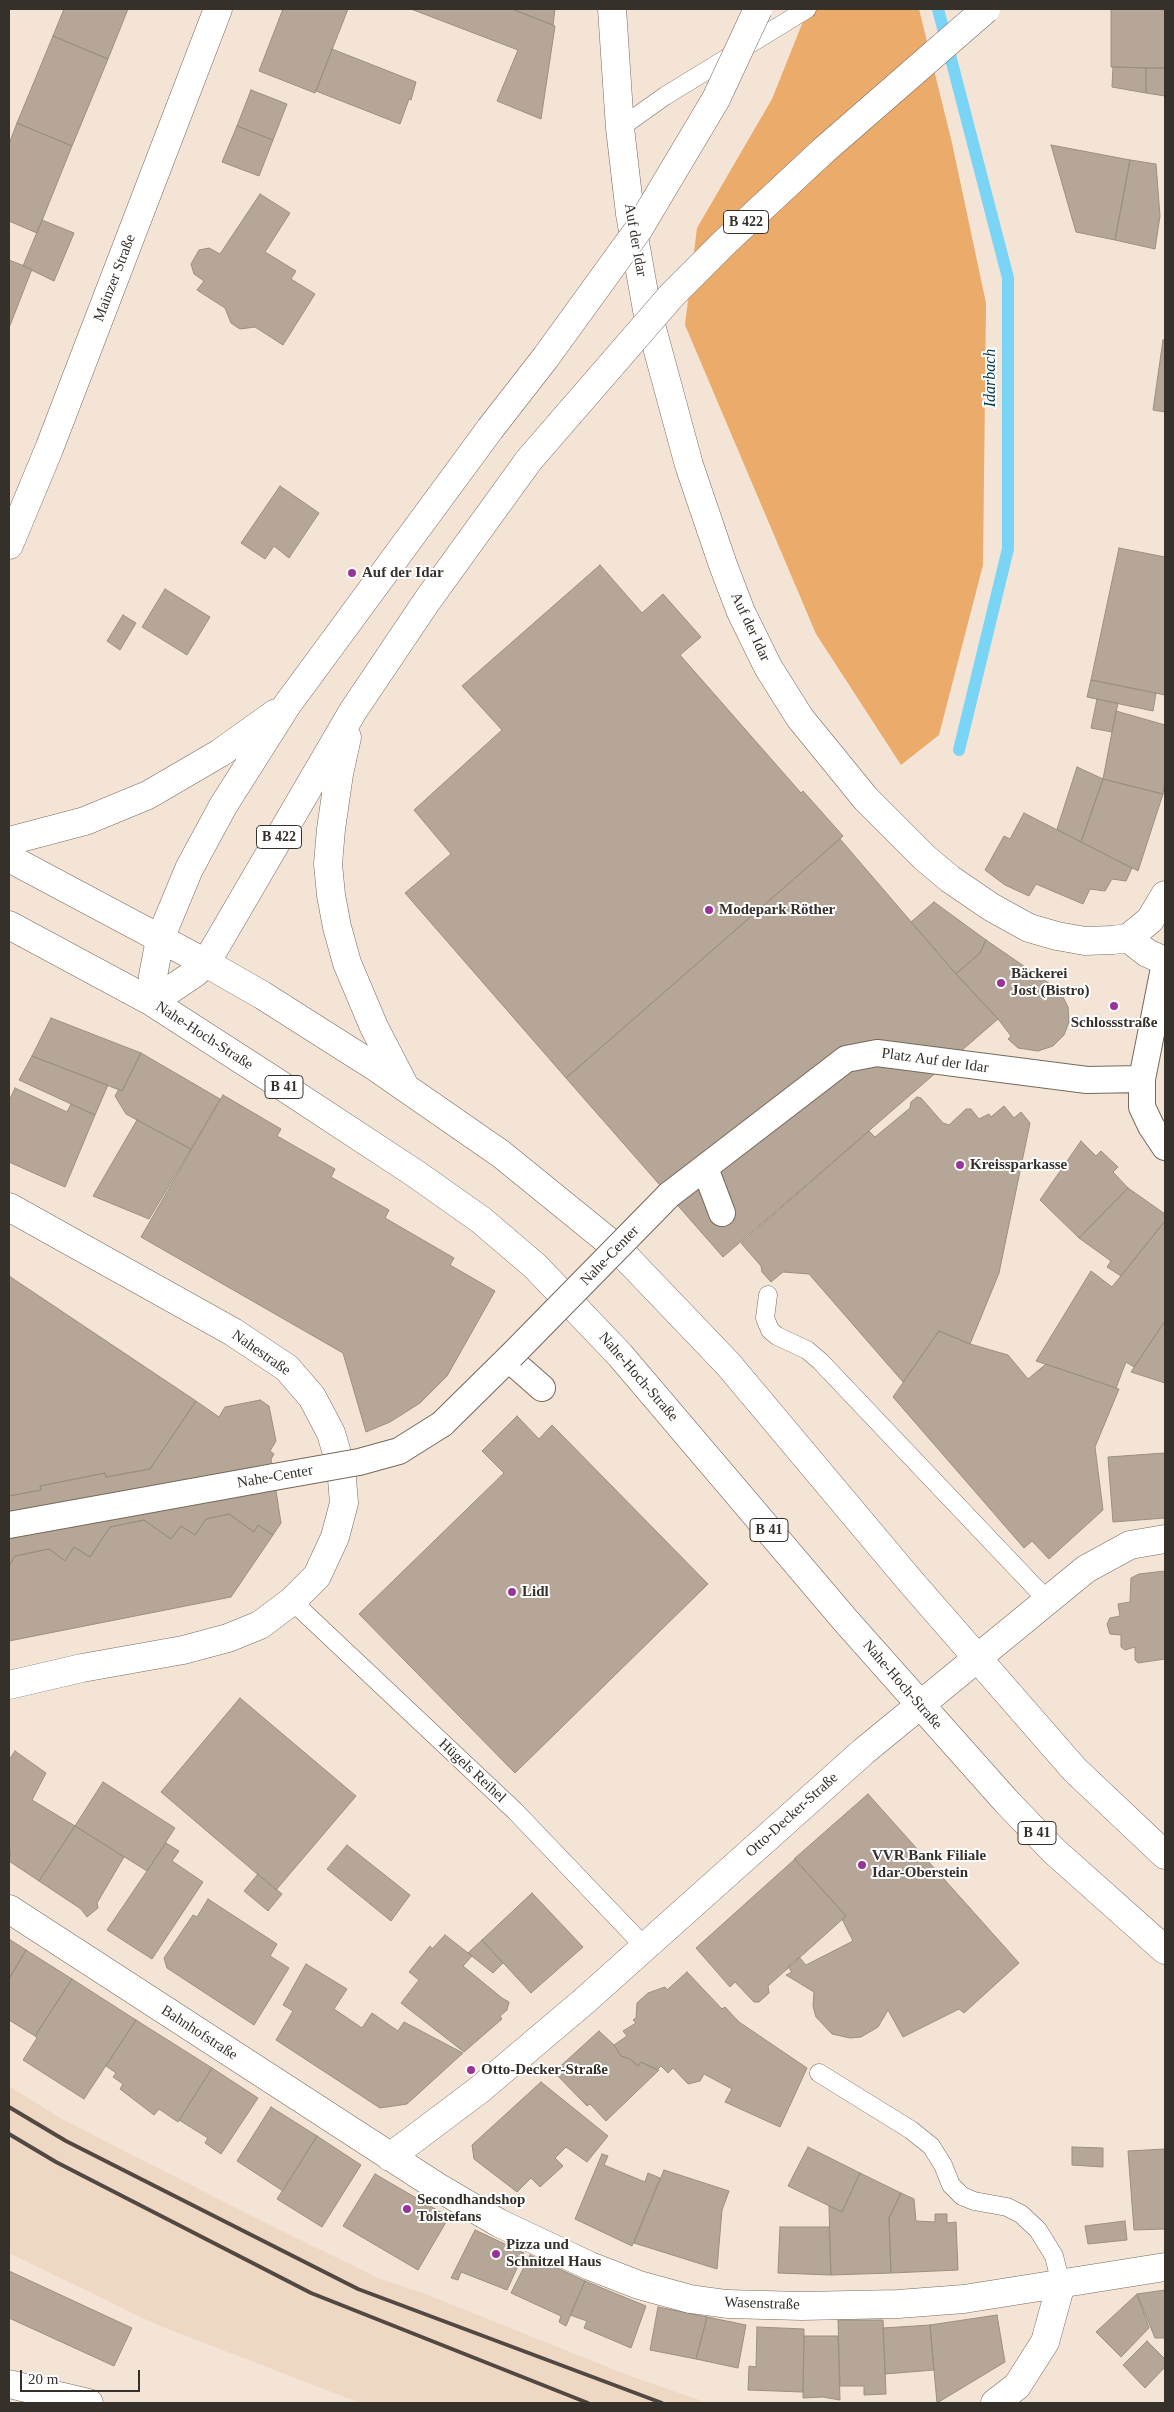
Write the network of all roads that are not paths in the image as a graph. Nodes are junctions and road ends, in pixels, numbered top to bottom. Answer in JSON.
{"nodes":[{"id":1,"x":218,"y":9,"type":"edge"},
{"id":2,"x":612,"y":9,"type":"edge"},
{"id":3,"x":758,"y":9,"type":"edge"},
{"id":4,"x":807,"y":9,"type":"edge"},
{"id":5,"x":986,"y":9,"type":"edge"},
{"id":6,"x":620,"y":128,"type":"junction"},
{"id":7,"x":9,"y":545,"type":"edge"},
{"id":8,"x":287,"y":705,"type":"junction"},
{"id":9,"x":353,"y":711,"type":"junction"},
{"id":10,"x":9,"y":841,"type":"edge"},
{"id":11,"x":9,"y":858,"type":"edge"},
{"id":12,"x":1165,"y":895,"type":"edge"},
{"id":13,"x":9,"y":925,"type":"edge"},
{"id":14,"x":1128,"y":938,"type":"junction"},
{"id":15,"x":160,"y":939,"type":"junction"},
{"id":16,"x":1165,"y":962,"type":"edge"},
{"id":17,"x":206,"y":963,"type":"junction"},
{"id":18,"x":152,"y":1002,"type":"junction"},
{"id":19,"x":1142,"y":1079,"type":"junction"},
{"id":20,"x":404,"y":1086,"type":"junction"},
{"id":21,"x":1165,"y":1147,"type":"edge"},
{"id":22,"x":705,"y":1168,"type":"junction"},
{"id":23,"x":669,"y":1195,"type":"joint"},
{"id":24,"x":9,"y":1207,"type":"edge"},
{"id":25,"x":722,"y":1213,"type":"dead end"},
{"id":26,"x":768,"y":1295,"type":"dead end"},
{"id":27,"x":510,"y":1357,"type":"junction"},
{"id":28,"x":542,"y":1388,"type":"dead end"},
{"id":29,"x":9,"y":1525,"type":"edge"},
{"id":30,"x":1165,"y":1539,"type":"edge"},
{"id":31,"x":1048,"y":1600,"type":"junction"},
{"id":32,"x":292,"y":1601,"type":"junction"},
{"id":33,"x":976,"y":1658,"type":"junction"},
{"id":34,"x":9,"y":1685,"type":"edge"},
{"id":35,"x":919,"y":1705,"type":"junction"},
{"id":36,"x":1165,"y":1855,"type":"edge"},
{"id":37,"x":9,"y":1909,"type":"edge"},
{"id":38,"x":644,"y":1946,"type":"junction"},
{"id":39,"x":1165,"y":1950,"type":"edge"},
{"id":40,"x":819,"y":2073,"type":"dead end"},
{"id":41,"x":390,"y":2157,"type":"junction"},
{"id":42,"x":1164,"y":2267,"type":"edge"},
{"id":43,"x":1061,"y":2284,"type":"junction"},
{"id":44,"x":9,"y":2384,"type":"edge"},
{"id":45,"x":89,"y":2403,"type":"edge"},
{"id":46,"x":995,"y":2403,"type":"edge"}],
"edges":[{"from":1,"to":7,"type":"main road","name":"Mainzer Straße"},
{"from":2,"to":6,"type":"main road","name":"Auf der Idar"},
{"from":3,"to":8,"type":"main road","bridge":true},
{"from":4,"to":6,"type":"lane"},
{"from":5,"to":9,"type":"main road","number":"B 422","bridge":true},
{"from":6,"to":14,"type":"main road","name":"Auf der Idar"},
{"from":8,"to":10,"type":"main road"},
{"from":8,"to":15,"type":"main road"},
{"from":9,"to":17,"type":"main road","number":"B 422"},
{"from":9,"to":20,"type":"main road"},
{"from":11,"to":15,"type":"main road"},
{"from":12,"to":14,"type":"main road"},
{"from":13,"to":18,"type":"main road","name":"Nahe-Hoch-Straße","number":"B 41"},
{"from":14,"to":16,"type":"main road"},
{"from":15,"to":17,"type":"main road"},
{"from":15,"to":18,"type":"main road"},
{"from":16,"to":19,"type":"street"},
{"from":17,"to":18,"type":"main road"},
{"from":17,"to":20,"type":"main road"},
{"from":18,"to":35,"type":"main road","name":"Nahe-Hoch-Straße","number":"B 41"},
{"from":19,"to":21,"type":"street"},
{"from":19,"to":22,"type":"street","name":"Platz Auf der Idar"},
{"from":20,"to":33,"type":"main road"},
{"from":22,"to":23,"type":"street","name":"Platz Auf der Idar"},
{"from":22,"to":25,"type":"street"},
{"from":23,"to":27,"type":"street","name":"Nahe-Center","bridge":true},
{"from":24,"to":32,"type":"main road","name":"Nahestraße"},
{"from":26,"to":31,"type":"lane"},
{"from":27,"to":28,"type":"street"},
{"from":27,"to":29,"type":"street","name":"Nahe-Center","bridge":true},
{"from":30,"to":31,"type":"main road","name":"Otto-Decker-Straße"},
{"from":31,"to":33,"type":"main road","name":"Otto-Decker-Straße"},
{"from":32,"to":34,"type":"main road","name":"Nahestraße"},
{"from":32,"to":38,"type":"lane","name":"Hügels Reihel"},
{"from":33,"to":35,"type":"main road","name":"Otto-Decker-Straße"},
{"from":33,"to":36,"type":"main road"},
{"from":35,"to":38,"type":"main road","name":"Otto-Decker-Straße"},
{"from":35,"to":39,"type":"main road","name":"Nahe-Hoch-Straße","number":"B 41"},
{"from":37,"to":41,"type":"main road","name":"Bahnhofstraße"},
{"from":38,"to":41,"type":"main road","name":"Otto-Decker-Straße"},
{"from":40,"to":43,"type":"lane"},
{"from":41,"to":43,"type":"main road","name":"Wasenstraße"},
{"from":42,"to":43,"type":"main road","name":"Wasenstraße"},
{"from":43,"to":46,"type":"main road"},
{"from":44,"to":45,"type":"main road"}]}
